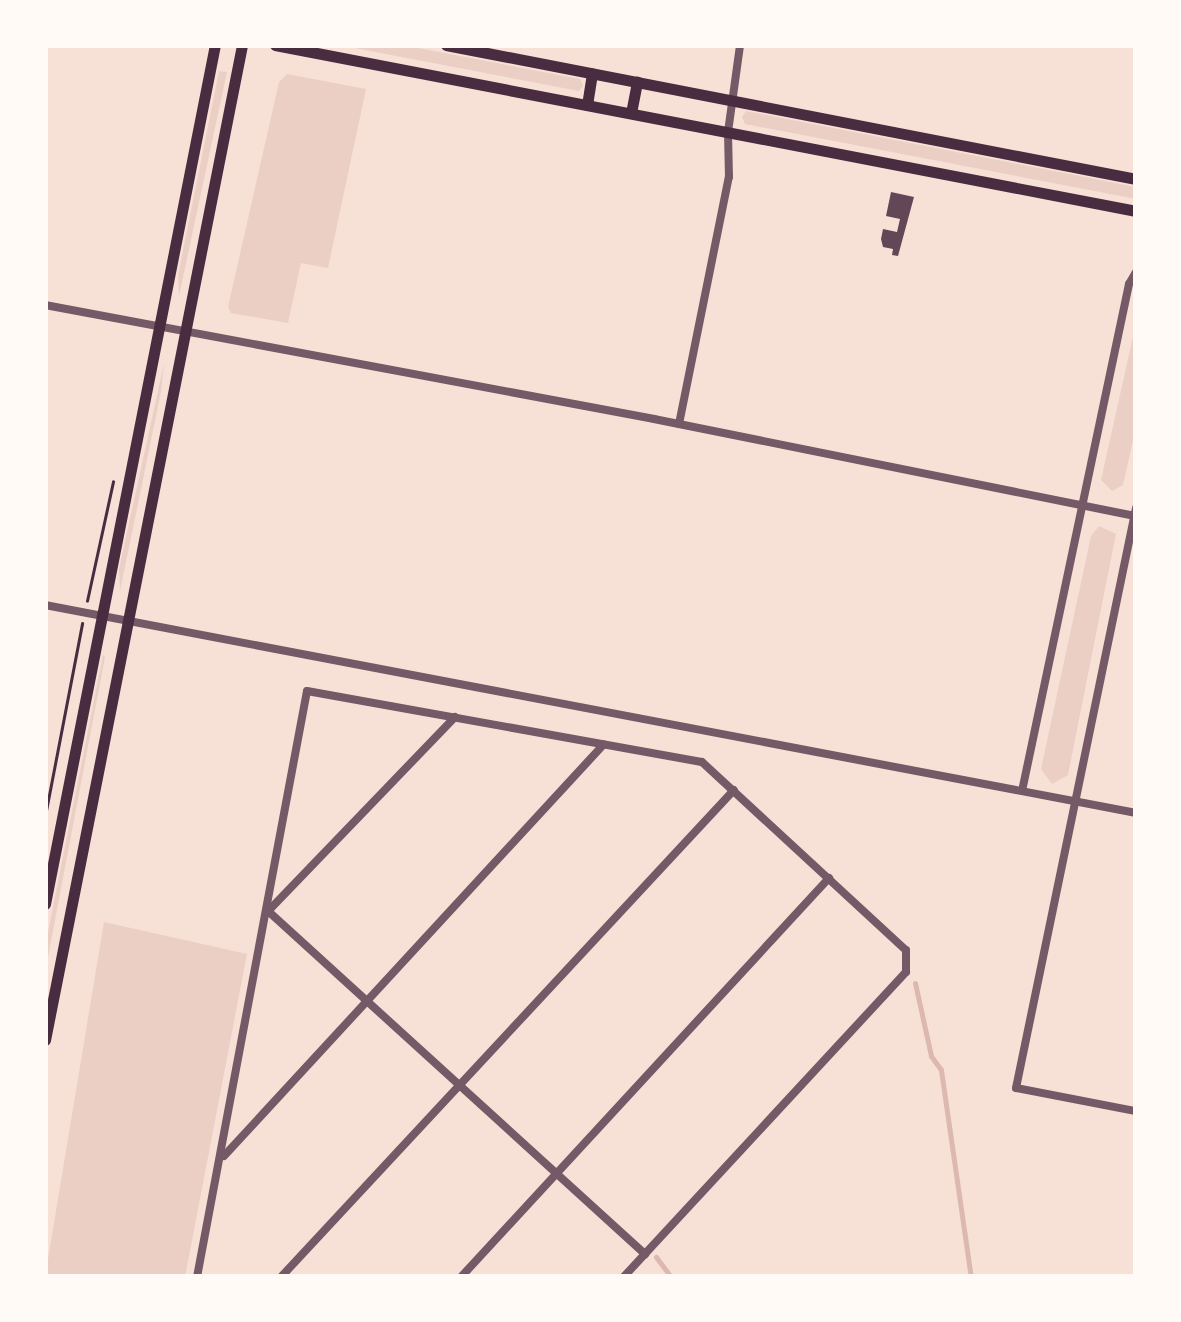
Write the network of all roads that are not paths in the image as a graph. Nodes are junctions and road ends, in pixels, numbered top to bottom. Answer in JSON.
{"nodes":[{"id":1,"x":215,"y":45,"type":"edge"},
{"id":2,"x":242,"y":45,"type":"edge"},
{"id":3,"x":276,"y":45,"type":"edge"},
{"id":4,"x":446,"y":45,"type":"edge"},
{"id":5,"x":740,"y":45,"type":"edge"},
{"id":6,"x":592,"y":74,"type":"junction"},
{"id":7,"x":637,"y":82,"type":"junction"},
{"id":8,"x":734,"y":101,"type":"junction"},
{"id":9,"x":586,"y":105,"type":"junction"},
{"id":10,"x":631,"y":114,"type":"junction"},
{"id":11,"x":728,"y":132,"type":"junction"},
{"id":12,"x":1136,"y":179,"type":"edge"},
{"id":13,"x":1136,"y":210,"type":"edge"},
{"id":14,"x":1136,"y":272,"type":"edge"},
{"id":15,"x":45,"y":304,"type":"edge"},
{"id":16,"x":160,"y":326,"type":"junction"},
{"id":17,"x":185,"y":331,"type":"junction"},
{"id":18,"x":679,"y":424,"type":"junction"},
{"id":19,"x":1081,"y":506,"type":"junction"},
{"id":20,"x":1135,"y":514,"type":"edge"},
{"id":21,"x":45,"y":605,"type":"edge"},
{"id":22,"x":102,"y":616,"type":"junction"},
{"id":23,"x":128,"y":621,"type":"junction"},
{"id":24,"x":455,"y":717,"type":"junction"},
{"id":25,"x":604,"y":744,"type":"junction"},
{"id":26,"x":734,"y":790,"type":"junction"},
{"id":27,"x":1022,"y":791,"type":"junction"},
{"id":28,"x":1078,"y":802,"type":"junction"},
{"id":29,"x":1136,"y":813,"type":"edge"},
{"id":30,"x":829,"y":878,"type":"junction"},
{"id":31,"x":45,"y":904,"type":"edge"},
{"id":32,"x":268,"y":912,"type":"junction"},
{"id":33,"x":367,"y":1000,"type":"junction"},
{"id":34,"x":45,"y":1040,"type":"edge"},
{"id":35,"x":462,"y":1087,"type":"junction"},
{"id":36,"x":1136,"y":1111,"type":"edge"},
{"id":37,"x":222,"y":1157,"type":"junction"},
{"id":38,"x":558,"y":1174,"type":"junction"},
{"id":39,"x":645,"y":1254,"type":"junction"},
{"id":40,"x":197,"y":1277,"type":"edge"},
{"id":41,"x":281,"y":1277,"type":"edge"},
{"id":42,"x":462,"y":1277,"type":"edge"},
{"id":43,"x":624,"y":1277,"type":"edge"}],
"edges":[{"from":1,"to":16,"type":"main road"},
{"from":2,"to":17,"type":"main road"},
{"from":3,"to":9,"type":"main road"},
{"from":4,"to":6,"type":"main road"},
{"from":5,"to":8,"type":"street"},
{"from":6,"to":7,"type":"main road"},
{"from":6,"to":9,"type":"main road"},
{"from":7,"to":8,"type":"main road"},
{"from":7,"to":10,"type":"main road"},
{"from":8,"to":11,"type":"street"},
{"from":8,"to":12,"type":"main road"},
{"from":9,"to":10,"type":"main road"},
{"from":10,"to":11,"type":"main road"},
{"from":11,"to":13,"type":"main road"},
{"from":11,"to":18,"type":"street"},
{"from":14,"to":19,"type":"street"},
{"from":15,"to":16,"type":"street"},
{"from":16,"to":17,"type":"street"},
{"from":16,"to":22,"type":"main road"},
{"from":17,"to":18,"type":"street"},
{"from":17,"to":23,"type":"main road"},
{"from":18,"to":19,"type":"street"},
{"from":19,"to":20,"type":"street"},
{"from":19,"to":27,"type":"street"},
{"from":20,"to":28,"type":"street"},
{"from":21,"to":22,"type":"street"},
{"from":22,"to":23,"type":"street"},
{"from":22,"to":31,"type":"main road"},
{"from":23,"to":27,"type":"street"},
{"from":23,"to":34,"type":"main road"},
{"from":24,"to":25,"type":"street"},
{"from":24,"to":32,"type":"street"},
{"from":24,"to":32,"type":"street"},
{"from":25,"to":26,"type":"street"},
{"from":25,"to":33,"type":"street"},
{"from":26,"to":30,"type":"street"},
{"from":26,"to":35,"type":"street"},
{"from":27,"to":28,"type":"street"},
{"from":28,"to":29,"type":"street"},
{"from":28,"to":36,"type":"street"},
{"from":30,"to":38,"type":"street"},
{"from":30,"to":39,"type":"street"},
{"from":32,"to":33,"type":"street"},
{"from":32,"to":37,"type":"street"},
{"from":33,"to":35,"type":"street"},
{"from":33,"to":37,"type":"street"},
{"from":35,"to":38,"type":"street"},
{"from":35,"to":41,"type":"street"},
{"from":37,"to":40,"type":"street"},
{"from":38,"to":39,"type":"street"},
{"from":38,"to":42,"type":"street"},
{"from":39,"to":43,"type":"street"}]}
